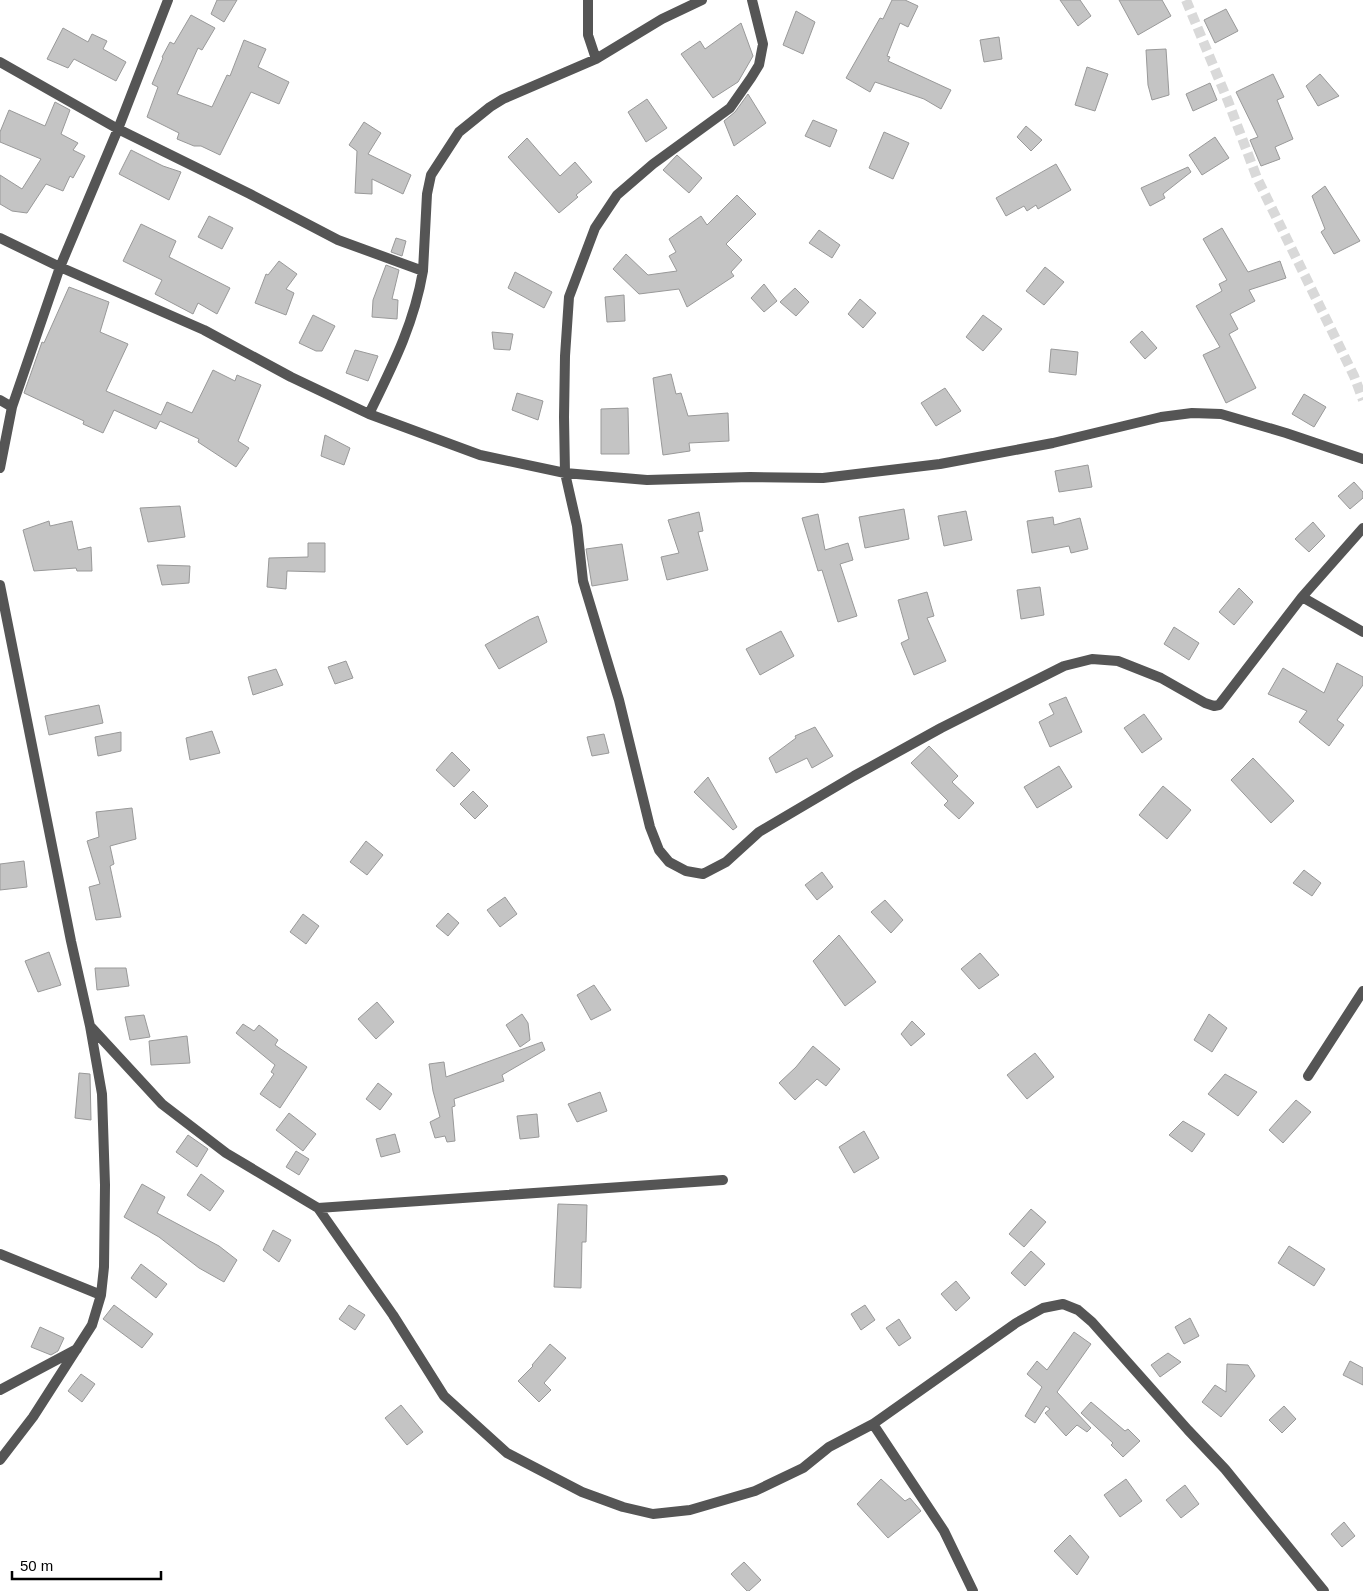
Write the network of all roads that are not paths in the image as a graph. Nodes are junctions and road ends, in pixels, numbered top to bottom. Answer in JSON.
{"nodes":[{"id":1,"x":168,"y":0,"type":"edge"},
{"id":2,"x":588,"y":0,"type":"edge"},
{"id":3,"x":702,"y":0,"type":"edge"},
{"id":4,"x":752,"y":0,"type":"edge"},
{"id":5,"x":596,"y":59,"type":"junction"},
{"id":6,"x":0,"y":62,"type":"edge"},
{"id":7,"x":118,"y":129,"type":"junction"},
{"id":8,"x":0,"y":238,"type":"edge"},
{"id":9,"x":60,"y":267,"type":"junction"},
{"id":10,"x":423,"y":271,"type":"junction"},
{"id":11,"x":0,"y":400,"type":"edge"},
{"id":12,"x":12,"y":407,"type":"junction"},
{"id":13,"x":369,"y":414,"type":"junction"},
{"id":14,"x":1363,"y":459,"type":"edge"},
{"id":15,"x":0,"y":468,"type":"edge"},
{"id":16,"x":566,"y":473,"type":"junction"},
{"id":17,"x":1363,"y":528,"type":"edge"},
{"id":18,"x":0,"y":585,"type":"edge"},
{"id":19,"x":1302,"y":597,"type":"junction"},
{"id":20,"x":1363,"y":632,"type":"edge"},
{"id":21,"x":1363,"y":991,"type":"edge"},
{"id":22,"x":90,"y":1026,"type":"junction"},
{"id":23,"x":1308,"y":1076,"type":"dead end"},
{"id":24,"x":723,"y":1180,"type":"dead end"},
{"id":25,"x":318,"y":1208,"type":"junction"},
{"id":26,"x":0,"y":1254,"type":"edge"},
{"id":27,"x":101,"y":1295,"type":"junction"},
{"id":28,"x":78,"y":1348,"type":"junction"},
{"id":29,"x":0,"y":1390,"type":"edge"},
{"id":30,"x":873,"y":1424,"type":"junction"},
{"id":31,"x":0,"y":1460,"type":"edge"},
{"id":32,"x":973,"y":1591,"type":"edge"},
{"id":33,"x":1324,"y":1591,"type":"edge"}],
"edges":[{"from":1,"to":7,"type":"street"},
{"from":2,"to":5,"type":"street"},
{"from":3,"to":5,"type":"street"},
{"from":4,"to":16,"type":"street"},
{"from":5,"to":10,"type":"street"},
{"from":6,"to":7,"type":"street"},
{"from":7,"to":9,"type":"street"},
{"from":7,"to":10,"type":"street"},
{"from":8,"to":9,"type":"street"},
{"from":9,"to":12,"type":"street"},
{"from":9,"to":13,"type":"street"},
{"from":10,"to":13,"type":"street"},
{"from":11,"to":12,"type":"street"},
{"from":12,"to":15,"type":"street"},
{"from":13,"to":16,"type":"street"},
{"from":14,"to":16,"type":"street"},
{"from":16,"to":19,"type":"street"},
{"from":17,"to":19,"type":"street"},
{"from":18,"to":22,"type":"street"},
{"from":19,"to":20,"type":"street"},
{"from":21,"to":23,"type":"street"},
{"from":22,"to":25,"type":"street"},
{"from":22,"to":27,"type":"street"},
{"from":24,"to":25,"type":"street"},
{"from":25,"to":30,"type":"street"},
{"from":26,"to":27,"type":"street"},
{"from":27,"to":28,"type":"street"},
{"from":28,"to":29,"type":"street"},
{"from":28,"to":31,"type":"street"},
{"from":30,"to":32,"type":"street"},
{"from":30,"to":33,"type":"street"}]}
